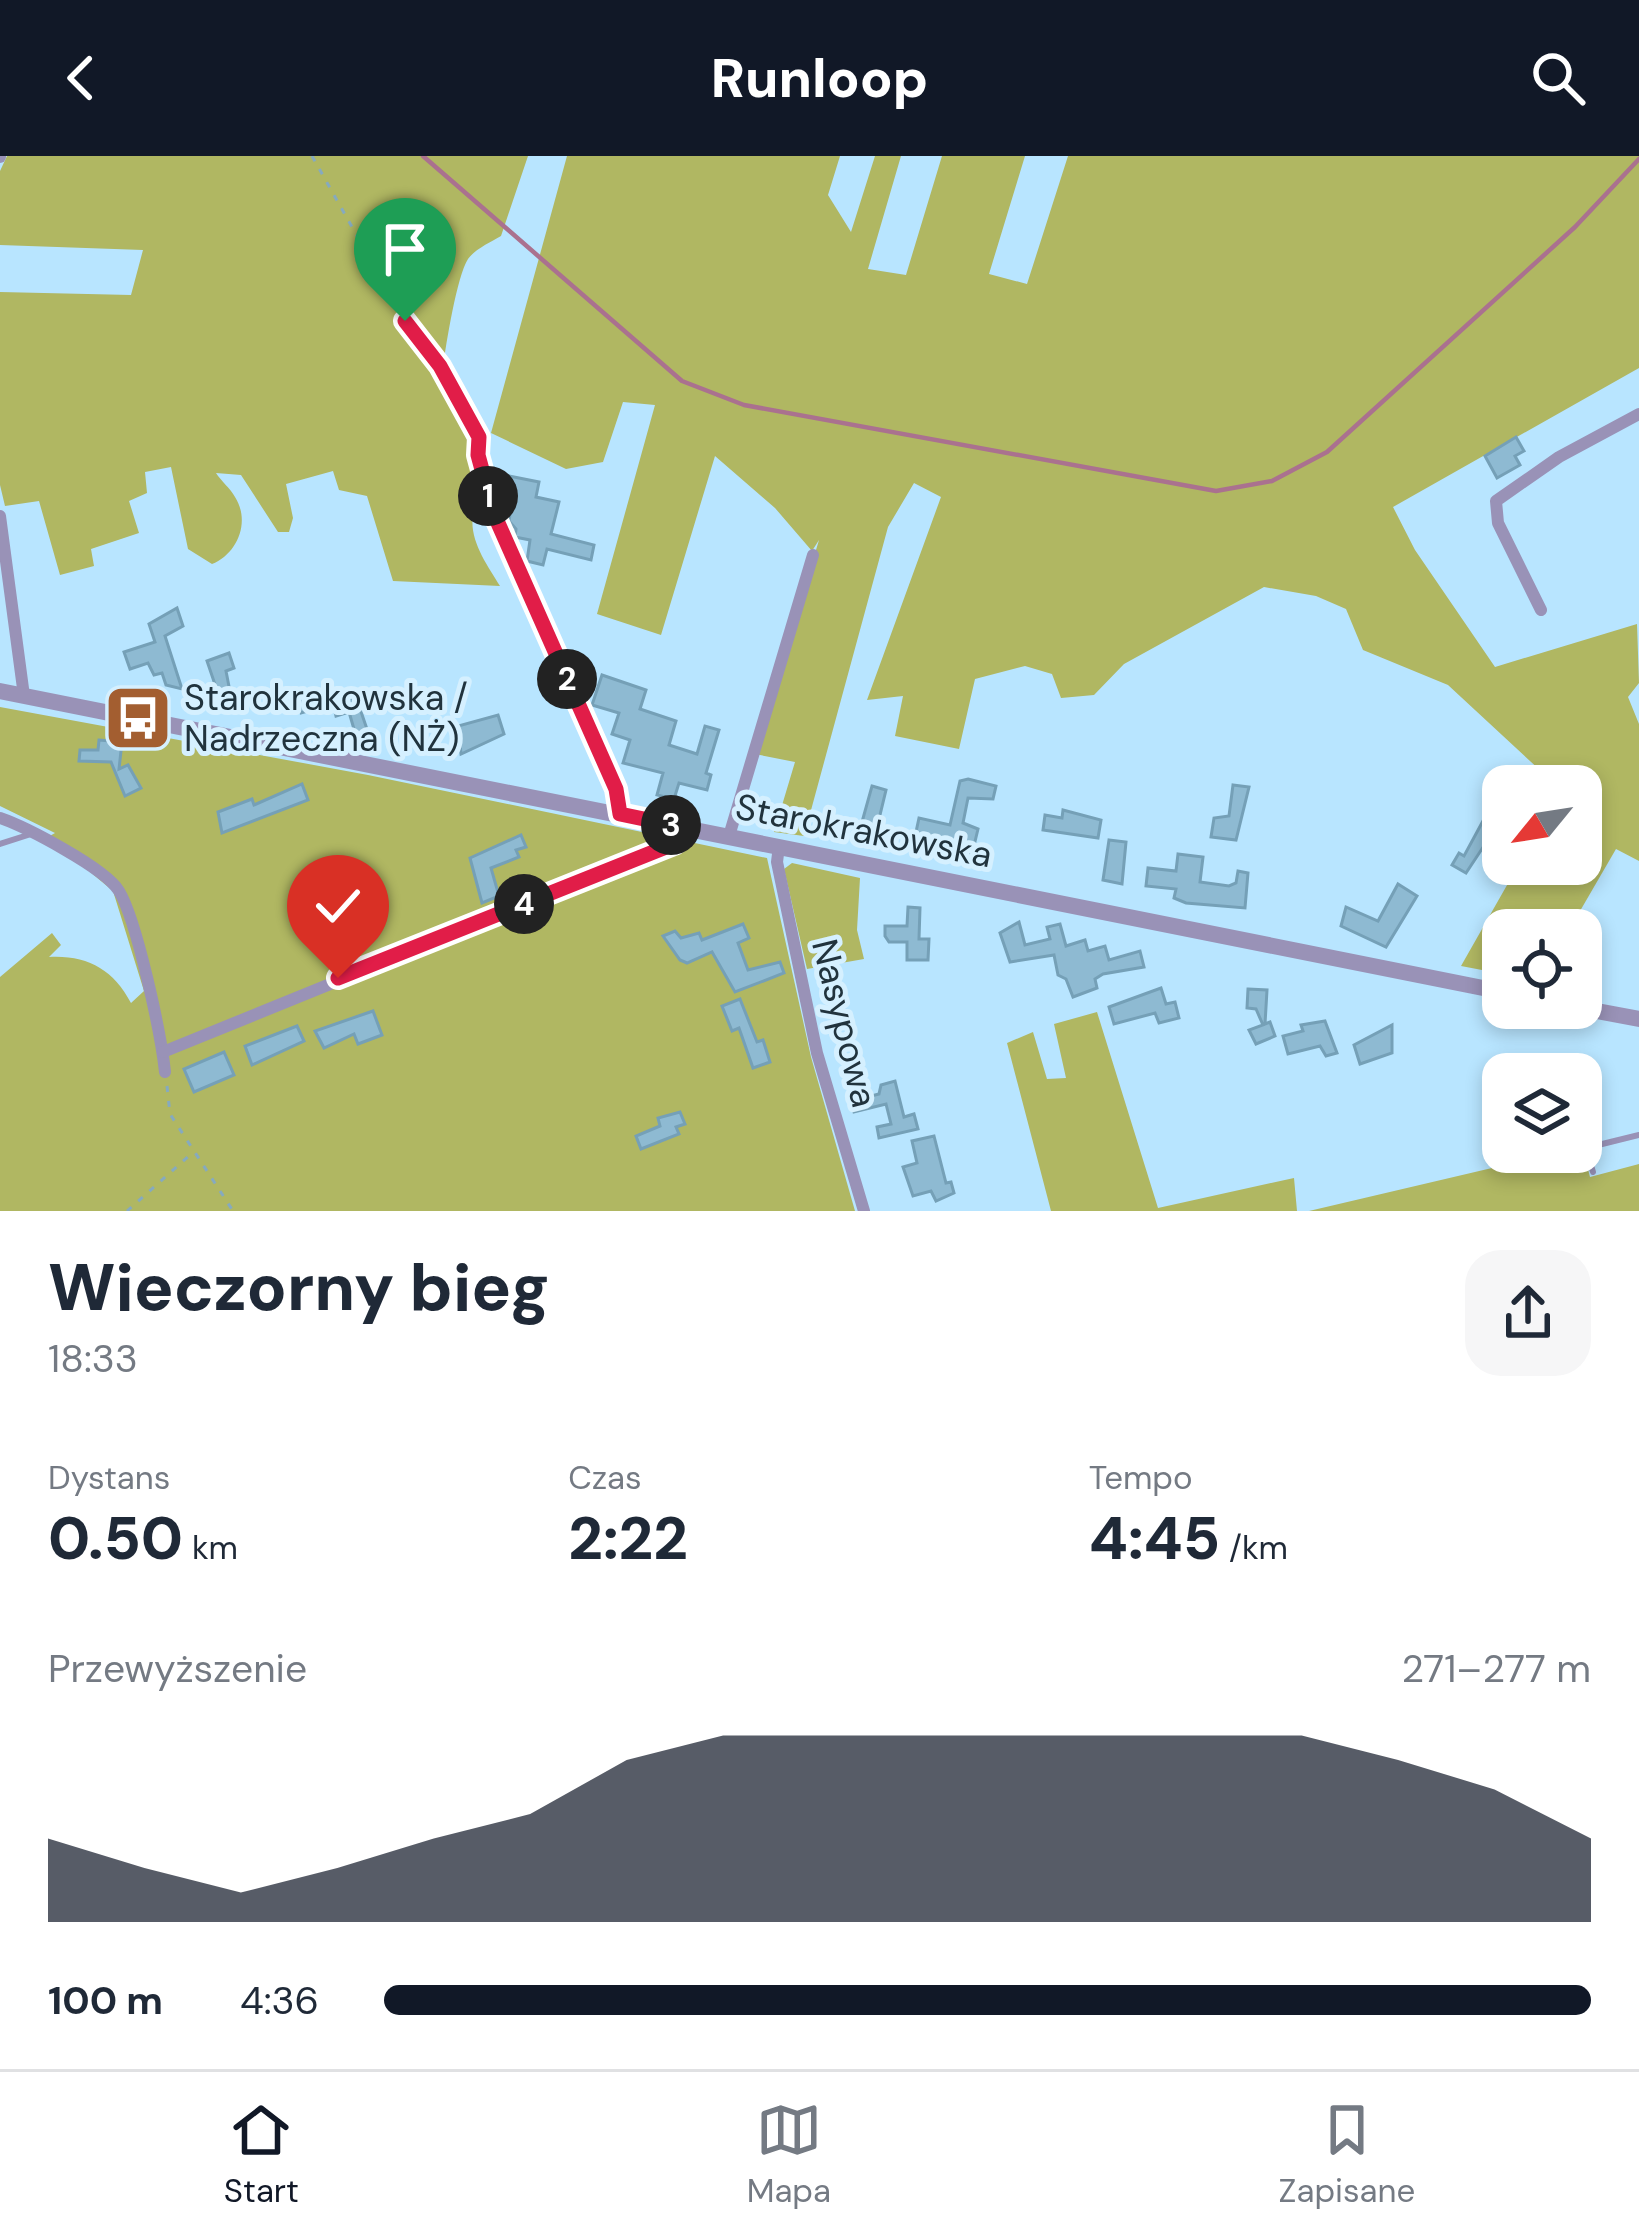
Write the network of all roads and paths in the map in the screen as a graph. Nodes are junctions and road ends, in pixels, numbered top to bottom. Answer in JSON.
{"nodes":[{"id":1,"x":312,"y":156,"type":"edge"},
{"id":2,"x":1639,"y":414,"type":"edge"},
{"id":3,"x":479,"y":437,"type":"joint"},
{"id":4,"x":0,"y":516,"type":"edge"},
{"id":5,"x":813,"y":555,"type":"dead end"},
{"id":6,"x":1541,"y":610,"type":"dead end"},
{"id":7,"x":0,"y":691,"type":"edge"},
{"id":8,"x":24,"y":696,"type":"junction"},
{"id":9,"x":620,"y":814,"type":"junction"},
{"id":10,"x":0,"y":818,"type":"edge"},
{"id":11,"x":687,"y":828,"type":"junction"},
{"id":12,"x":31,"y":834,"type":"junction"},
{"id":13,"x":729,"y":836,"type":"junction"},
{"id":14,"x":0,"y":844,"type":"edge"},
{"id":15,"x":778,"y":846,"type":"junction"},
{"id":16,"x":1482,"y":988,"type":"edge"},
{"id":17,"x":1602,"y":1012,"type":"edge"},
{"id":18,"x":1639,"y":1019,"type":"edge"},
{"id":19,"x":163,"y":1052,"type":"junction"},
{"id":20,"x":165,"y":1072,"type":"joint"},
{"id":21,"x":1639,"y":1136,"type":"edge"},
{"id":22,"x":1602,"y":1144,"type":"edge"},
{"id":23,"x":192,"y":1154,"type":"junction"},
{"id":24,"x":127,"y":1211,"type":"edge"},
{"id":25,"x":232,"y":1211,"type":"edge"},
{"id":26,"x":864,"y":1211,"type":"edge"}],
"edges":[{"from":1,"to":3,"type":"path"},
{"from":2,"to":6,"type":"street"},
{"from":3,"to":9,"type":"street"},
{"from":4,"to":8,"type":"street"},
{"from":5,"to":13,"type":"street"},
{"from":7,"to":8,"type":"street","name":"Starokrakowska"},
{"from":8,"to":9,"type":"street","name":"Starokrakowska"},
{"from":9,"to":11,"type":"street","name":"Starokrakowska"},
{"from":10,"to":12,"type":"street"},
{"from":11,"to":13,"type":"street","name":"Starokrakowska"},
{"from":11,"to":19,"type":"street"},
{"from":12,"to":14,"type":"lane"},
{"from":12,"to":19,"type":"street"},
{"from":13,"to":15,"type":"street","name":"Starokrakowska"},
{"from":15,"to":16,"type":"street","name":"Starokrakowska"},
{"from":15,"to":26,"type":"street","name":"Nasypowa"},
{"from":17,"to":18,"type":"street"},
{"from":19,"to":20,"type":"street"},
{"from":20,"to":23,"type":"path"},
{"from":21,"to":22,"type":"lane"},
{"from":23,"to":24,"type":"path"},
{"from":23,"to":25,"type":"path"}]}
